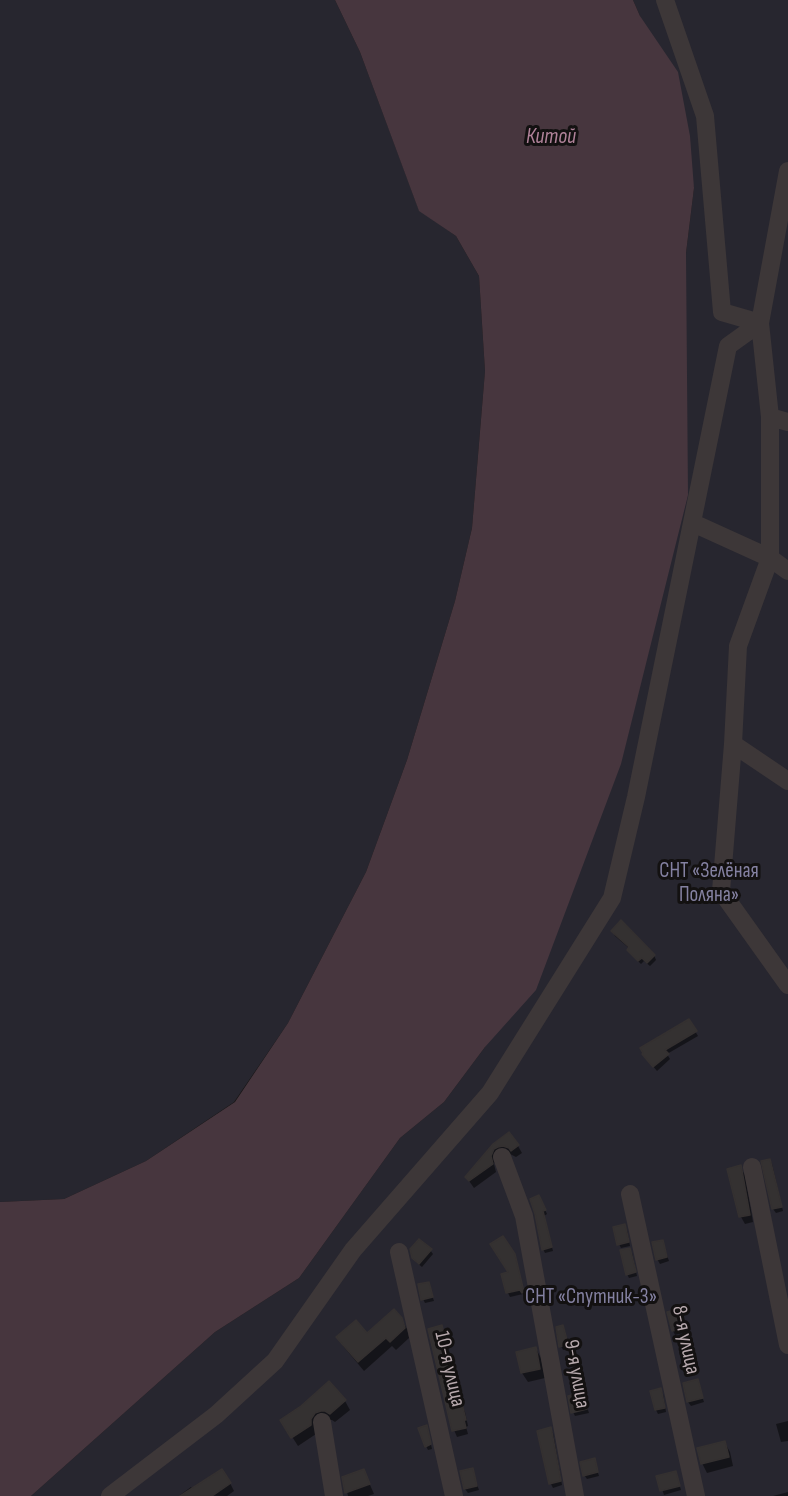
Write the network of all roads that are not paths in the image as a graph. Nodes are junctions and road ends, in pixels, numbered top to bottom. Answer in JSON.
{"nodes":[{"id":1,"x":665,"y":0,"type":"edge"},
{"id":2,"x":788,"y":171,"type":"edge"},
{"id":3,"x":760,"y":323,"type":"junction"},
{"id":4,"x":770,"y":417,"type":"junction"},
{"id":5,"x":788,"y":422,"type":"edge"},
{"id":6,"x":693,"y":523,"type":"junction"},
{"id":7,"x":770,"y":558,"type":"junction"},
{"id":8,"x":788,"y":571,"type":"edge"},
{"id":9,"x":733,"y":744,"type":"junction"},
{"id":10,"x":788,"y":781,"type":"edge"},
{"id":11,"x":788,"y":985,"type":"edge"},
{"id":12,"x":502,"y":1157,"type":"dead end"},
{"id":13,"x":752,"y":1167,"type":"dead end"},
{"id":14,"x":630,"y":1194,"type":"dead end"},
{"id":15,"x":399,"y":1252,"type":"dead end"},
{"id":16,"x":788,"y":1345,"type":"edge"},
{"id":17,"x":322,"y":1422,"type":"dead end"},
{"id":18,"x":110,"y":1496,"type":"edge"},
{"id":19,"x":334,"y":1496,"type":"edge"},
{"id":20,"x":454,"y":1496,"type":"edge"},
{"id":21,"x":575,"y":1496,"type":"edge"},
{"id":22,"x":696,"y":1496,"type":"edge"}],
"edges":[{"from":1,"to":3,"type":"street"},
{"from":2,"to":3,"type":"street"},
{"from":3,"to":4,"type":"street"},
{"from":3,"to":6,"type":"street"},
{"from":4,"to":5,"type":"street"},
{"from":4,"to":7,"type":"street"},
{"from":6,"to":7,"type":"street"},
{"from":6,"to":18,"type":"street"},
{"from":7,"to":8,"type":"street"},
{"from":7,"to":9,"type":"street"},
{"from":9,"to":10,"type":"street"},
{"from":9,"to":11,"type":"street"},
{"from":12,"to":21,"type":"street","name":"9-я улица"},
{"from":13,"to":16,"type":"street"},
{"from":14,"to":22,"type":"street","name":"8-я улица"},
{"from":15,"to":20,"type":"street","name":"10-я улица"},
{"from":17,"to":19,"type":"street"}]}
